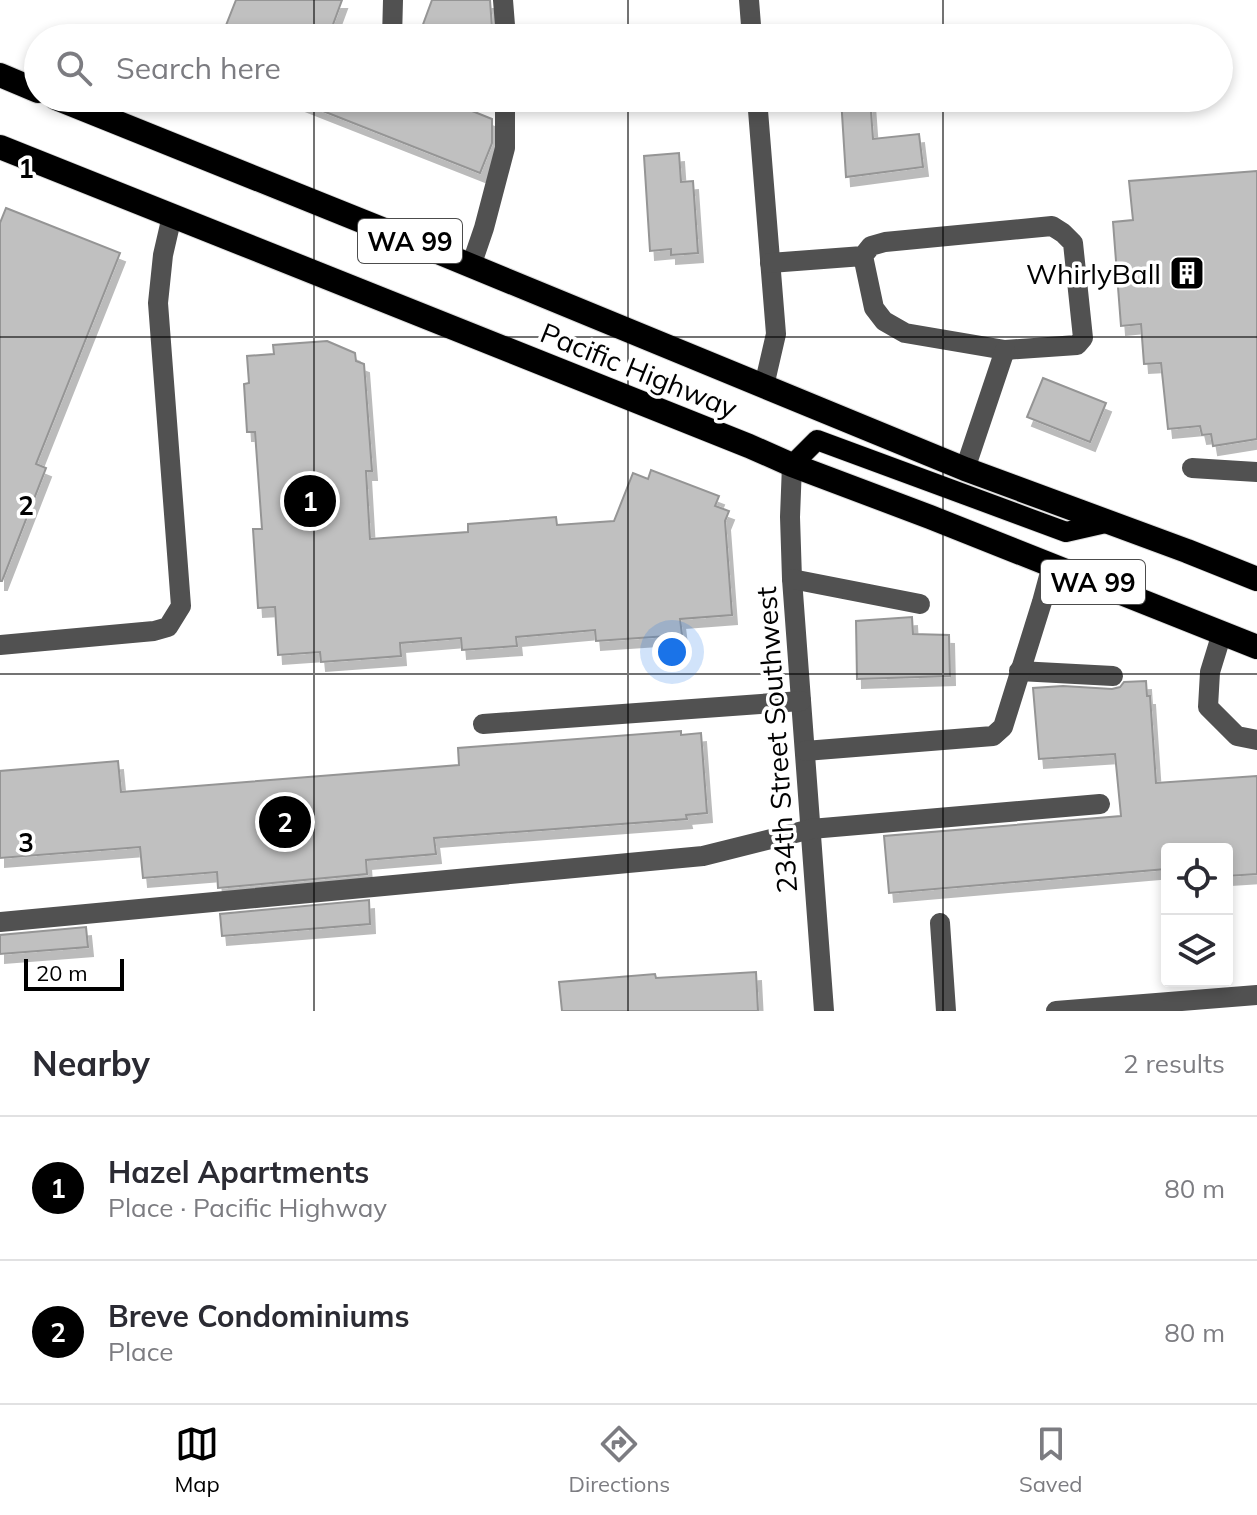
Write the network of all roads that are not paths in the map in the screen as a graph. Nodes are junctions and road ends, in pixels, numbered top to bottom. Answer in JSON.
{"nodes":[{"id":1,"x":393,"y":0,"type":"edge"},
{"id":2,"x":503,"y":0,"type":"edge"},
{"id":3,"x":749,"y":0,"type":"edge"},
{"id":4,"x":392,"y":24,"type":"edge"},
{"id":5,"x":505,"y":24,"type":"edge"},
{"id":6,"x":751,"y":24,"type":"edge"},
{"id":7,"x":0,"y":75,"type":"edge"},
{"id":8,"x":24,"y":85,"type":"edge"},
{"id":9,"x":91,"y":112,"type":"edge"},
{"id":10,"x":501,"y":112,"type":"edge"},
{"id":11,"x":758,"y":112,"type":"edge"},
{"id":12,"x":0,"y":147,"type":"edge"},
{"id":13,"x":172,"y":216,"type":"junction"},
{"id":14,"x":863,"y":256,"type":"junction"},
{"id":15,"x":770,"y":263,"type":"junction"},
{"id":16,"x":471,"y":266,"type":"junction"},
{"id":17,"x":1005,"y":350,"type":"junction"},
{"id":18,"x":764,"y":386,"type":"junction"},
{"id":19,"x":792,"y":465,"type":"junction"},
{"id":20,"x":1192,"y":468,"type":"dead end"},
{"id":21,"x":965,"y":469,"type":"junction"},
{"id":22,"x":1257,"y":472,"type":"edge"},
{"id":23,"x":1110,"y":522,"type":"junction"},
{"id":24,"x":1052,"y":565,"type":"junction"},
{"id":25,"x":792,"y":579,"type":"junction"},
{"id":26,"x":1257,"y":579,"type":"edge"},
{"id":27,"x":920,"y":604,"type":"dead end"},
{"id":28,"x":1222,"y":633,"type":"junction"},
{"id":29,"x":0,"y":645,"type":"edge"},
{"id":30,"x":1257,"y":647,"type":"edge"},
{"id":31,"x":1019,"y":671,"type":"junction"},
{"id":32,"x":1113,"y":676,"type":"dead end"},
{"id":33,"x":801,"y":701,"type":"junction"},
{"id":34,"x":483,"y":724,"type":"dead end"},
{"id":35,"x":1257,"y":740,"type":"edge"},
{"id":36,"x":805,"y":751,"type":"junction"},
{"id":37,"x":1100,"y":804,"type":"dead end"},
{"id":38,"x":811,"y":829,"type":"junction"},
{"id":39,"x":0,"y":922,"type":"edge"},
{"id":40,"x":940,"y":923,"type":"dead end"},
{"id":41,"x":1257,"y":995,"type":"edge"},
{"id":42,"x":824,"y":1011,"type":"edge"},
{"id":43,"x":946,"y":1011,"type":"edge"},
{"id":44,"x":1056,"y":1011,"type":"edge"}],
"edges":[{"from":1,"to":4,"type":"street"},
{"from":2,"to":5,"type":"street"},
{"from":3,"to":6,"type":"street"},
{"from":7,"to":8,"type":"highway"},
{"from":9,"to":16,"type":"highway","name":"Pacific Highway","number":"WA 99"},
{"from":10,"to":16,"type":"street"},
{"from":11,"to":15,"type":"street"},
{"from":12,"to":13,"type":"highway","name":"Pacific Highway","number":"WA 99"},
{"from":13,"to":19,"type":"highway","name":"Pacific Highway","number":"WA 99"},
{"from":13,"to":29,"type":"street"},
{"from":14,"to":15,"type":"street"},
{"from":14,"to":17,"type":"street"},
{"from":14,"to":17,"type":"street"},
{"from":15,"to":18,"type":"street"},
{"from":16,"to":18,"type":"highway","name":"Pacific Highway","number":"WA 99"},
{"from":17,"to":21,"type":"street"},
{"from":18,"to":21,"type":"highway","name":"Pacific Highway","number":"WA 99"},
{"from":19,"to":23,"type":"main road"},
{"from":19,"to":24,"type":"highway","name":"Pacific Highway","number":"WA 99"},
{"from":19,"to":25,"type":"street","name":"234th Street Southwest"},
{"from":20,"to":22,"type":"street"},
{"from":21,"to":23,"type":"highway","name":"Pacific Highway","number":"WA 99"},
{"from":23,"to":26,"type":"highway","name":"Pacific Highway","number":"WA 99"},
{"from":24,"to":28,"type":"highway","name":"Pacific Highway","number":"WA 99"},
{"from":24,"to":31,"type":"street"},
{"from":25,"to":27,"type":"street"},
{"from":25,"to":33,"type":"street","name":"234th Street Southwest"},
{"from":28,"to":30,"type":"highway","name":"Pacific Highway","number":"WA 99"},
{"from":28,"to":35,"type":"street"},
{"from":31,"to":32,"type":"street"},
{"from":31,"to":36,"type":"street"},
{"from":33,"to":34,"type":"street"},
{"from":33,"to":36,"type":"street","name":"234th Street Southwest"},
{"from":36,"to":38,"type":"street","name":"234th Street Southwest"},
{"from":37,"to":38,"type":"street"},
{"from":38,"to":39,"type":"street"},
{"from":38,"to":42,"type":"street","name":"234th Street Southwest"},
{"from":40,"to":43,"type":"street"},
{"from":41,"to":44,"type":"street"}]}
